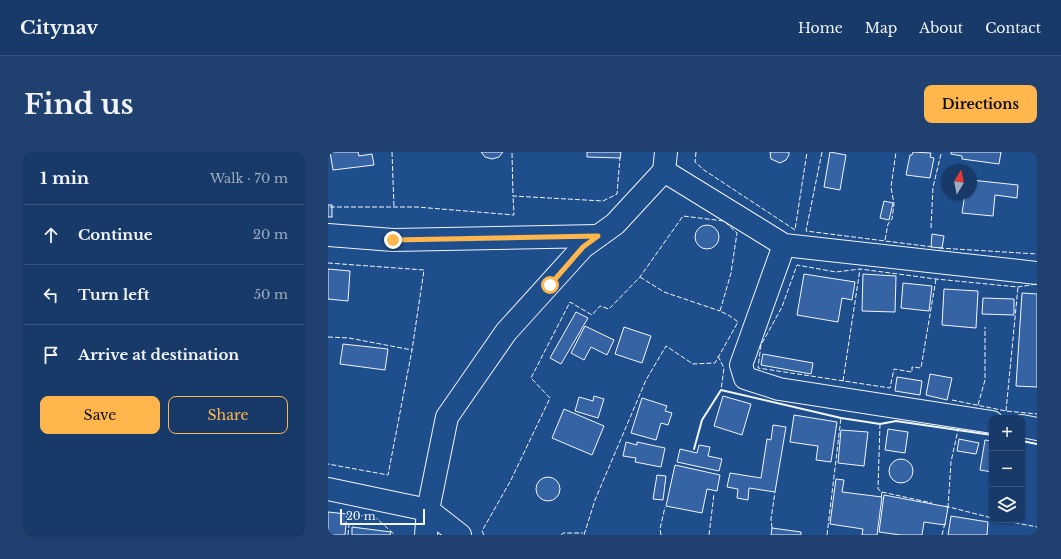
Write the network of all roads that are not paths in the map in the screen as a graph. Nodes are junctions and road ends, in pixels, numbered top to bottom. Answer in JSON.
{"nodes":[{"id":1,"x":665,"y":162,"type":"edge"},
{"id":2,"x":328,"y":235,"type":"edge"},
{"id":3,"x":598,"y":236,"type":"junction"},
{"id":4,"x":784,"y":245,"type":"junction"},
{"id":5,"x":1037,"y":273,"type":"edge"},
{"id":6,"x":989,"y":422,"type":"edge"},
{"id":7,"x":1025,"y":427,"type":"edge"},
{"id":8,"x":1037,"y":429,"type":"edge"},
{"id":9,"x":328,"y":489,"type":"edge"},
{"id":10,"x":428,"y":510,"type":"junction"},
{"id":11,"x":426,"y":535,"type":"edge"},
{"id":12,"x":460,"y":535,"type":"edge"}],
"edges":[{"from":1,"to":3,"type":"street"},
{"from":1,"to":4,"type":"street"},
{"from":2,"to":3,"type":"street"},
{"from":3,"to":10,"type":"street"},
{"from":4,"to":5,"type":"street"},
{"from":4,"to":6,"type":"street"},
{"from":7,"to":8,"type":"street"},
{"from":9,"to":10,"type":"street"},
{"from":10,"to":11,"type":"street"},
{"from":10,"to":12,"type":"street"}]}
